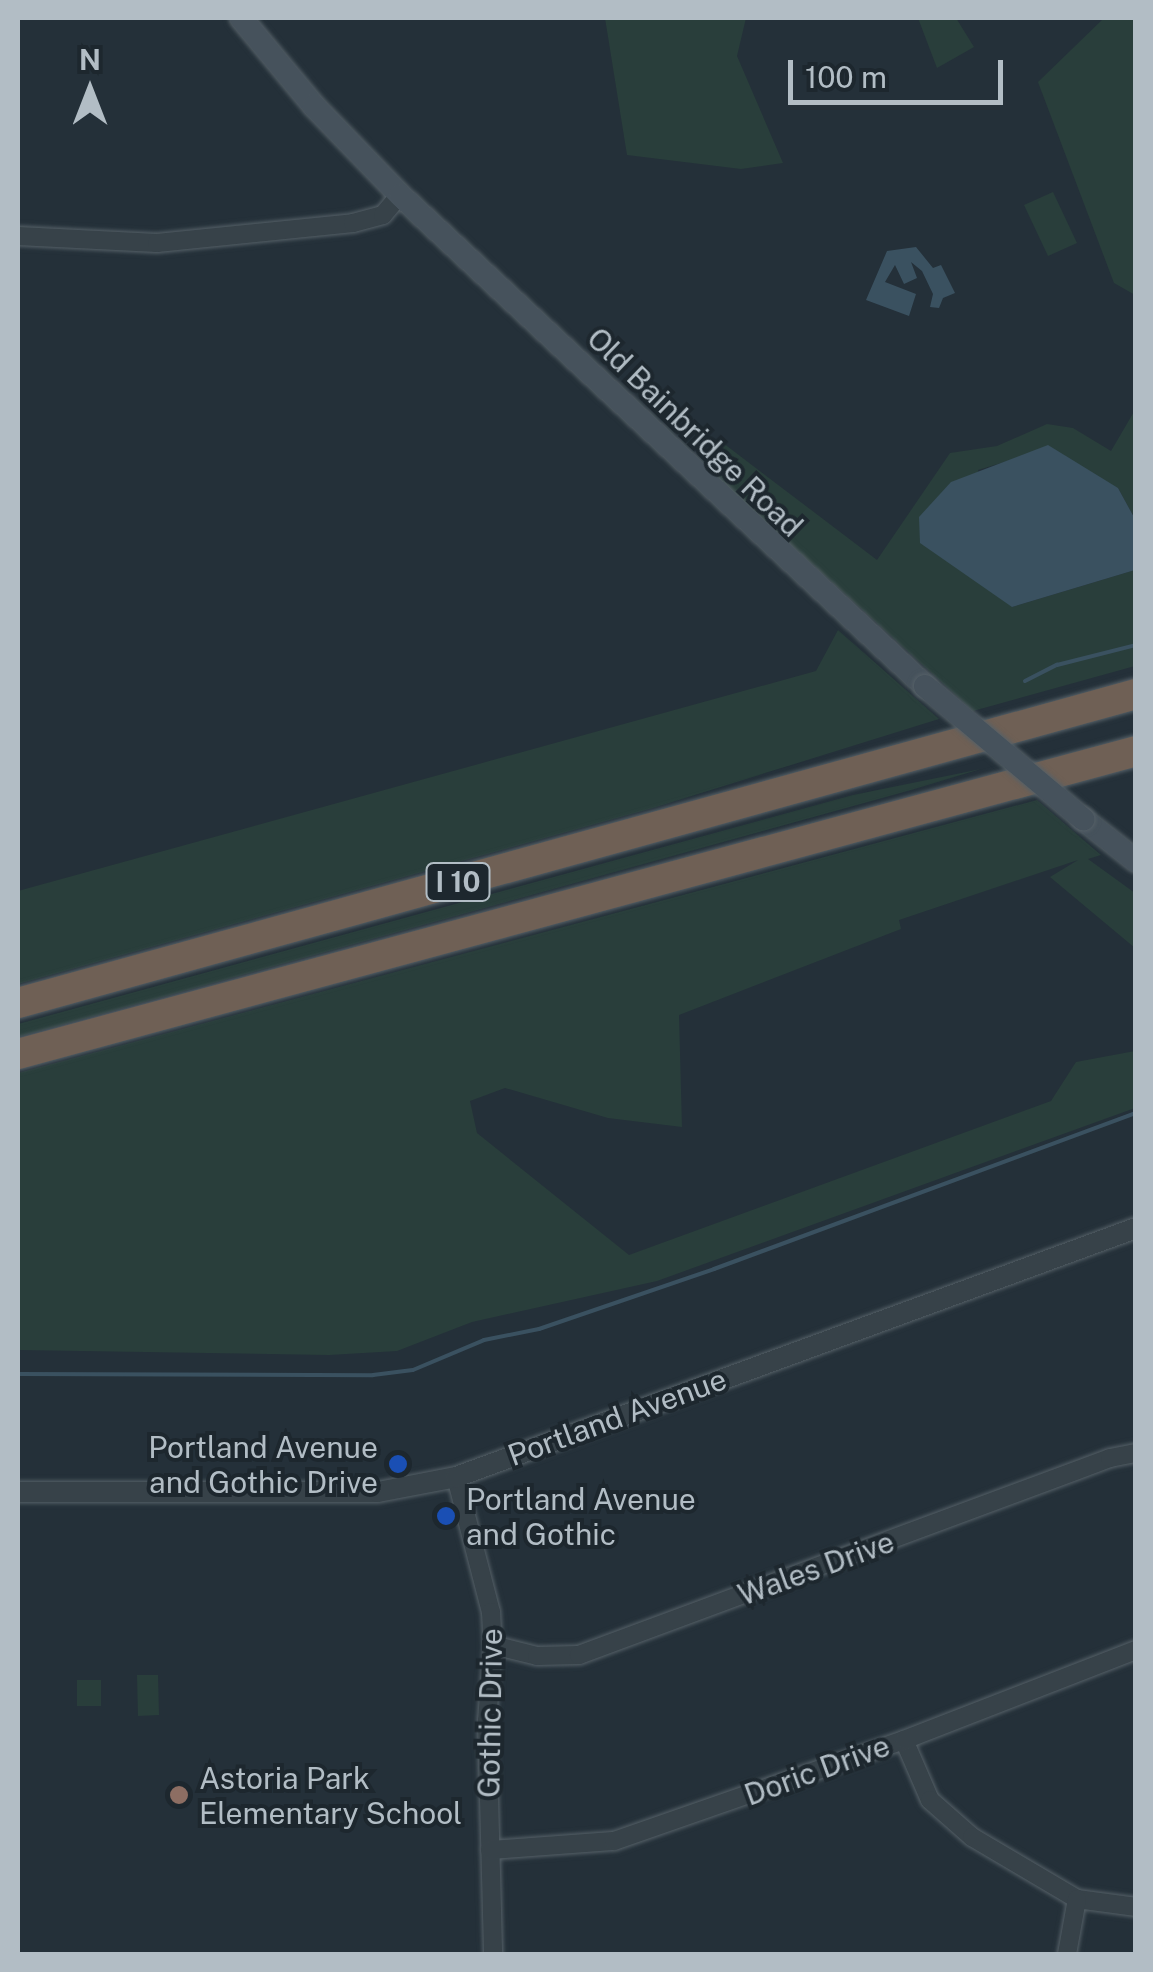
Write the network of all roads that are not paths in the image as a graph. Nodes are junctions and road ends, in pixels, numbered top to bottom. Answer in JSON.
{"nodes":[{"id":1,"x":240,"y":18,"type":"edge"},
{"id":2,"x":400,"y":196,"type":"junction"},
{"id":3,"x":18,"y":236,"type":"edge"},
{"id":4,"x":1136,"y":681,"type":"edge"},
{"id":5,"x":1121,"y":697,"type":"edge"},
{"id":6,"x":1136,"y":751,"type":"edge"},
{"id":7,"x":1136,"y":861,"type":"edge"},
{"id":8,"x":18,"y":1003,"type":"edge"},
{"id":9,"x":18,"y":1054,"type":"edge"},
{"id":10,"x":1136,"y":1228,"type":"edge"},
{"id":11,"x":1136,"y":1452,"type":"edge"},
{"id":12,"x":456,"y":1477,"type":"junction"},
{"id":13,"x":18,"y":1492,"type":"edge"},
{"id":14,"x":494,"y":1645,"type":"junction"},
{"id":15,"x":1136,"y":1650,"type":"edge"},
{"id":16,"x":904,"y":1740,"type":"junction"},
{"id":17,"x":490,"y":1850,"type":"junction"},
{"id":18,"x":1077,"y":1899,"type":"junction"},
{"id":19,"x":1136,"y":1907,"type":"edge"},
{"id":20,"x":493,"y":1954,"type":"edge"},
{"id":21,"x":1067,"y":1954,"type":"edge"}],
"edges":[{"from":1,"to":2,"type":"main road","name":"Old Bainbridge Road"},
{"from":2,"to":3,"type":"street"},
{"from":2,"to":7,"type":"main road","name":"Old Bainbridge Road","bridge":true},
{"from":4,"to":5,"type":"highway"},
{"from":5,"to":8,"type":"highway","number":"I 10"},
{"from":6,"to":9,"type":"highway","number":"I 10"},
{"from":10,"to":12,"type":"street","name":"Portland Avenue"},
{"from":11,"to":14,"type":"street","name":"Wales Drive"},
{"from":12,"to":13,"type":"street","name":"Portland Avenue"},
{"from":12,"to":14,"type":"street","name":"Gothic Drive"},
{"from":14,"to":17,"type":"street","name":"Gothic Drive"},
{"from":15,"to":16,"type":"street","name":"Doric Drive"},
{"from":16,"to":17,"type":"street","name":"Doric Drive"},
{"from":16,"to":18,"type":"street"},
{"from":17,"to":20,"type":"street","name":"Gothic Drive"},
{"from":18,"to":19,"type":"street"},
{"from":18,"to":21,"type":"street"}]}
